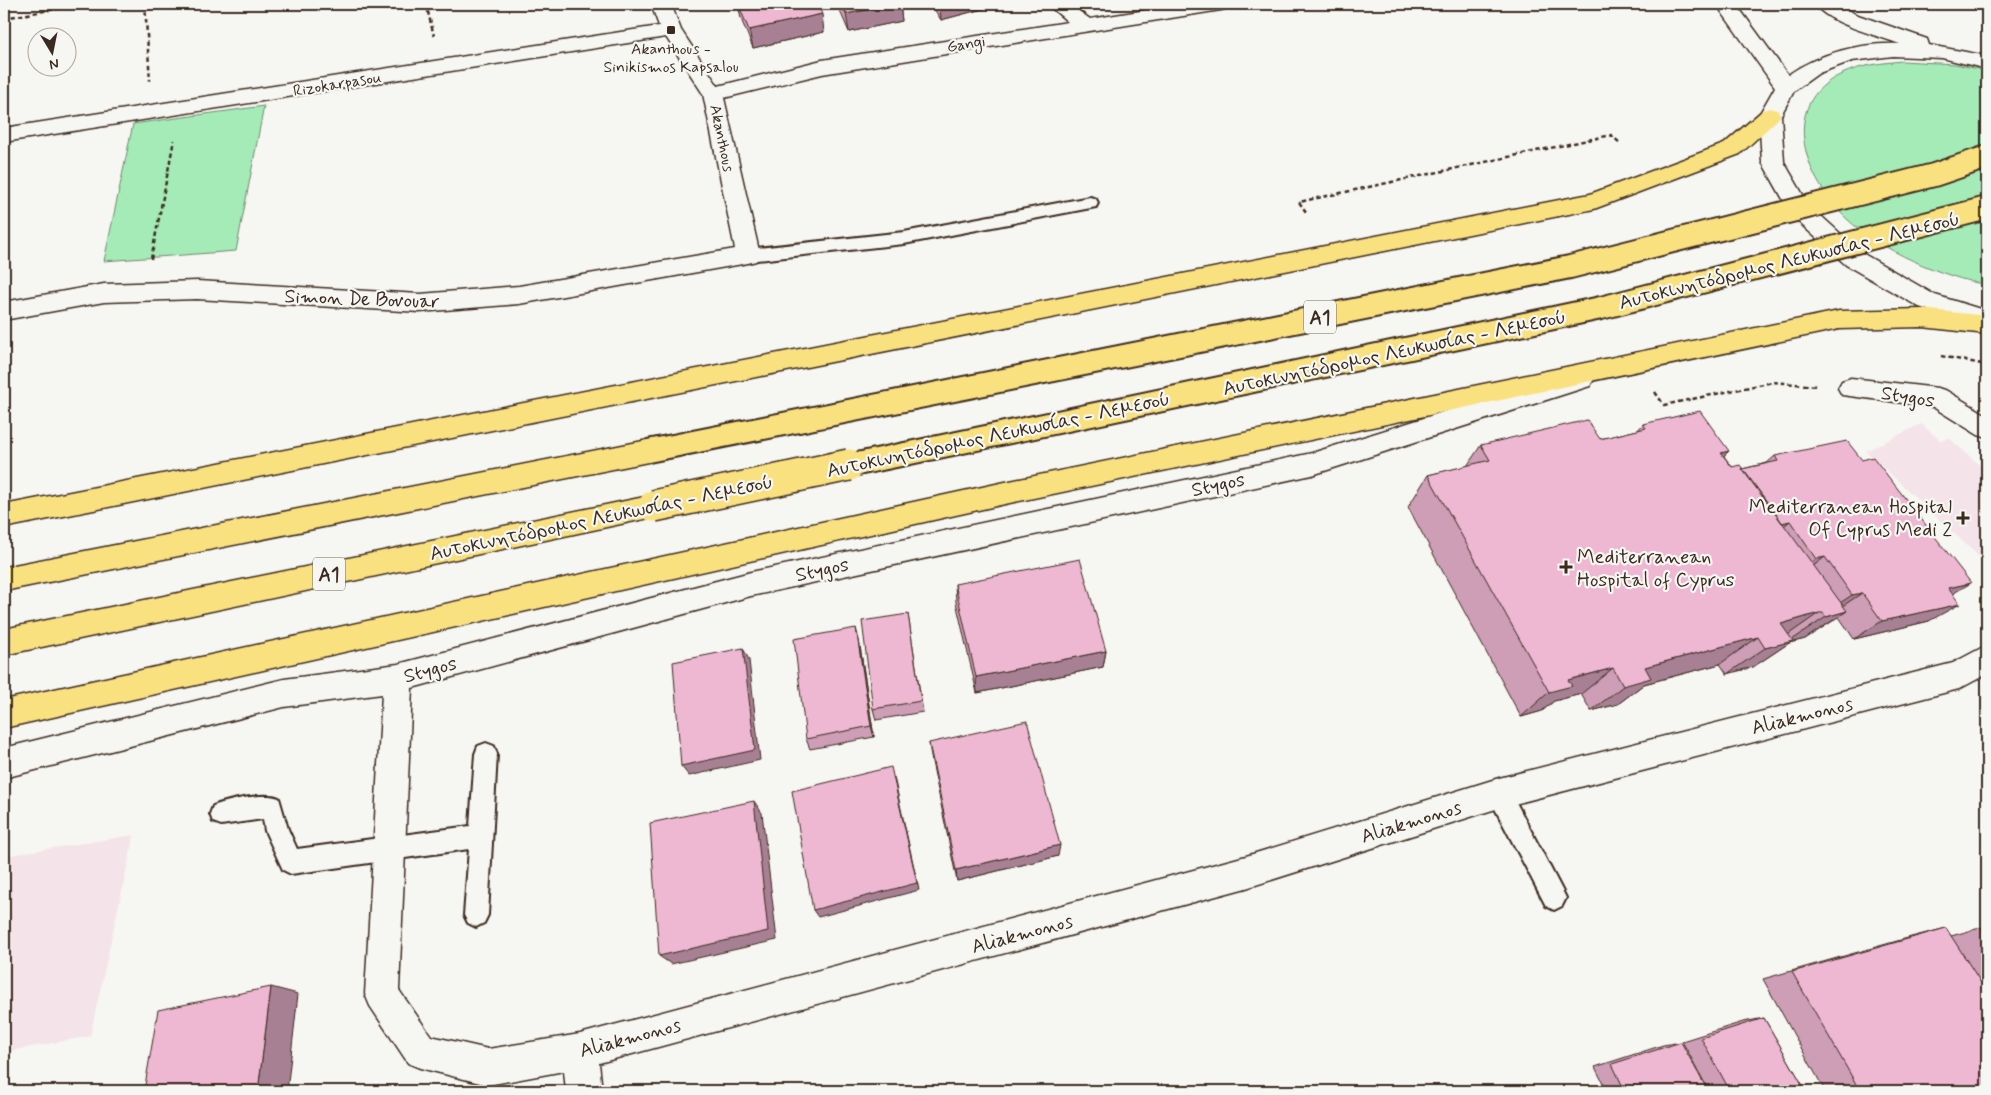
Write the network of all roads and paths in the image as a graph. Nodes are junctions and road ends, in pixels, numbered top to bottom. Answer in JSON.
{"nodes":[{"id":1,"x":85,"y":4,"type":"edge"},
{"id":2,"x":145,"y":4,"type":"edge"},
{"id":3,"x":661,"y":4,"type":"edge"},
{"id":4,"x":1057,"y":4,"type":"edge"},
{"id":5,"x":1220,"y":4,"type":"edge"},
{"id":6,"x":1726,"y":4,"type":"edge"},
{"id":7,"x":1825,"y":4,"type":"edge"},
{"id":8,"x":4,"y":18,"type":"edge"},
{"id":9,"x":1084,"y":24,"type":"junction"},
{"id":10,"x":671,"y":30,"type":"junction"},
{"id":11,"x":1942,"y":52,"type":"junction"},
{"id":12,"x":1987,"y":62,"type":"edge"},
{"id":13,"x":1786,"y":87,"type":"junction"},
{"id":14,"x":713,"y":94,"type":"junction"},
{"id":15,"x":180,"y":108,"type":"junction"},
{"id":16,"x":152,"y":112,"type":"junction"},
{"id":17,"x":1770,"y":115,"type":"junction"},
{"id":18,"x":4,"y":135,"type":"edge"},
{"id":19,"x":1622,"y":144,"type":"dead end"},
{"id":20,"x":1987,"y":157,"type":"edge"},
{"id":21,"x":1090,"y":203,"type":"dead end"},
{"id":22,"x":1987,"y":208,"type":"edge"},
{"id":23,"x":1306,"y":212,"type":"dead end"},
{"id":24,"x":748,"y":255,"type":"junction"},
{"id":25,"x":145,"y":292,"type":"junction"},
{"id":26,"x":4,"y":311,"type":"edge"},
{"id":27,"x":1987,"y":320,"type":"edge"},
{"id":28,"x":1987,"y":325,"type":"edge"},
{"id":29,"x":1638,"y":362,"type":"junction"},
{"id":30,"x":1851,"y":388,"type":"joint"},
{"id":31,"x":1664,"y":405,"type":"dead end"},
{"id":32,"x":1987,"y":428,"type":"edge"},
{"id":33,"x":4,"y":517,"type":"edge"},
{"id":34,"x":4,"y":579,"type":"edge"},
{"id":35,"x":4,"y":642,"type":"edge"},
{"id":36,"x":1987,"y":658,"type":"edge"},
{"id":37,"x":398,"y":678,"type":"junction"},
{"id":38,"x":4,"y":714,"type":"edge"},
{"id":39,"x":486,"y":754,"type":"dead end"},
{"id":40,"x":4,"y":763,"type":"edge"},
{"id":41,"x":1499,"y":793,"type":"junction"},
{"id":42,"x":221,"y":814,"type":"dead end"},
{"id":43,"x":480,"y":836,"type":"junction"},
{"id":44,"x":390,"y":850,"type":"junction"},
{"id":45,"x":1554,"y":898,"type":"dead end"},
{"id":46,"x":476,"y":915,"type":"dead end"},
{"id":47,"x":580,"y":1051,"type":"junction"},
{"id":48,"x":584,"y":1091,"type":"edge"}],
"edges":[{"from":1,"to":8,"type":"path"},
{"from":2,"to":16,"type":"path"},
{"from":3,"to":10,"type":"street","name":"Akanthous"},
{"from":4,"to":9,"type":"street"},
{"from":5,"to":9,"type":"street","name":"Gangi"},
{"from":6,"to":13,"type":"street"},
{"from":7,"to":11,"type":"street"},
{"from":9,"to":14,"type":"street","name":"Gangi"},
{"from":10,"to":14,"type":"street","name":"Akanthous"},
{"from":10,"to":15,"type":"street","name":"Rizokarpasou"},
{"from":11,"to":12,"type":"street"},
{"from":11,"to":13,"type":"street"},
{"from":13,"to":17,"type":"street"},
{"from":14,"to":24,"type":"street","name":"Akanthous"},
{"from":15,"to":16,"type":"street","name":"Rizokarpasou"},
{"from":15,"to":25,"type":"path"},
{"from":16,"to":18,"type":"street","name":"Rizokarpasou"},
{"from":17,"to":27,"type":"street"},
{"from":17,"to":33,"type":"highway"},
{"from":19,"to":23,"type":"path"},
{"from":20,"to":34,"type":"highway","number":"A1","bridge":true},
{"from":21,"to":24,"type":"lane"},
{"from":22,"to":35,"type":"highway","name":"Αυτοκινητόδρομος Λευκωσίας - Λεμεσού","number":"A1","bridge":true},
{"from":24,"to":25,"type":"street","name":"Simon De Bovouar"},
{"from":25,"to":26,"type":"street","name":"Simon De Bovouar"},
{"from":28,"to":29,"type":"highway"},
{"from":29,"to":37,"type":"street","name":"Stygos"},
{"from":29,"to":38,"type":"highway"},
{"from":30,"to":31,"type":"path"},
{"from":30,"to":32,"type":"street","name":"Stygos"},
{"from":36,"to":41,"type":"street","name":"Aliakmonos"},
{"from":37,"to":40,"type":"street","name":"Stygos"},
{"from":37,"to":44,"type":"street","name":"Aliakmonos"},
{"from":39,"to":43,"type":"lane"},
{"from":41,"to":45,"type":"lane"},
{"from":41,"to":47,"type":"street","name":"Aliakmonos"},
{"from":42,"to":44,"type":"lane"},
{"from":43,"to":44,"type":"lane"},
{"from":43,"to":46,"type":"lane"},
{"from":44,"to":47,"type":"street","name":"Aliakmonos"},
{"from":47,"to":48,"type":"street"}]}
